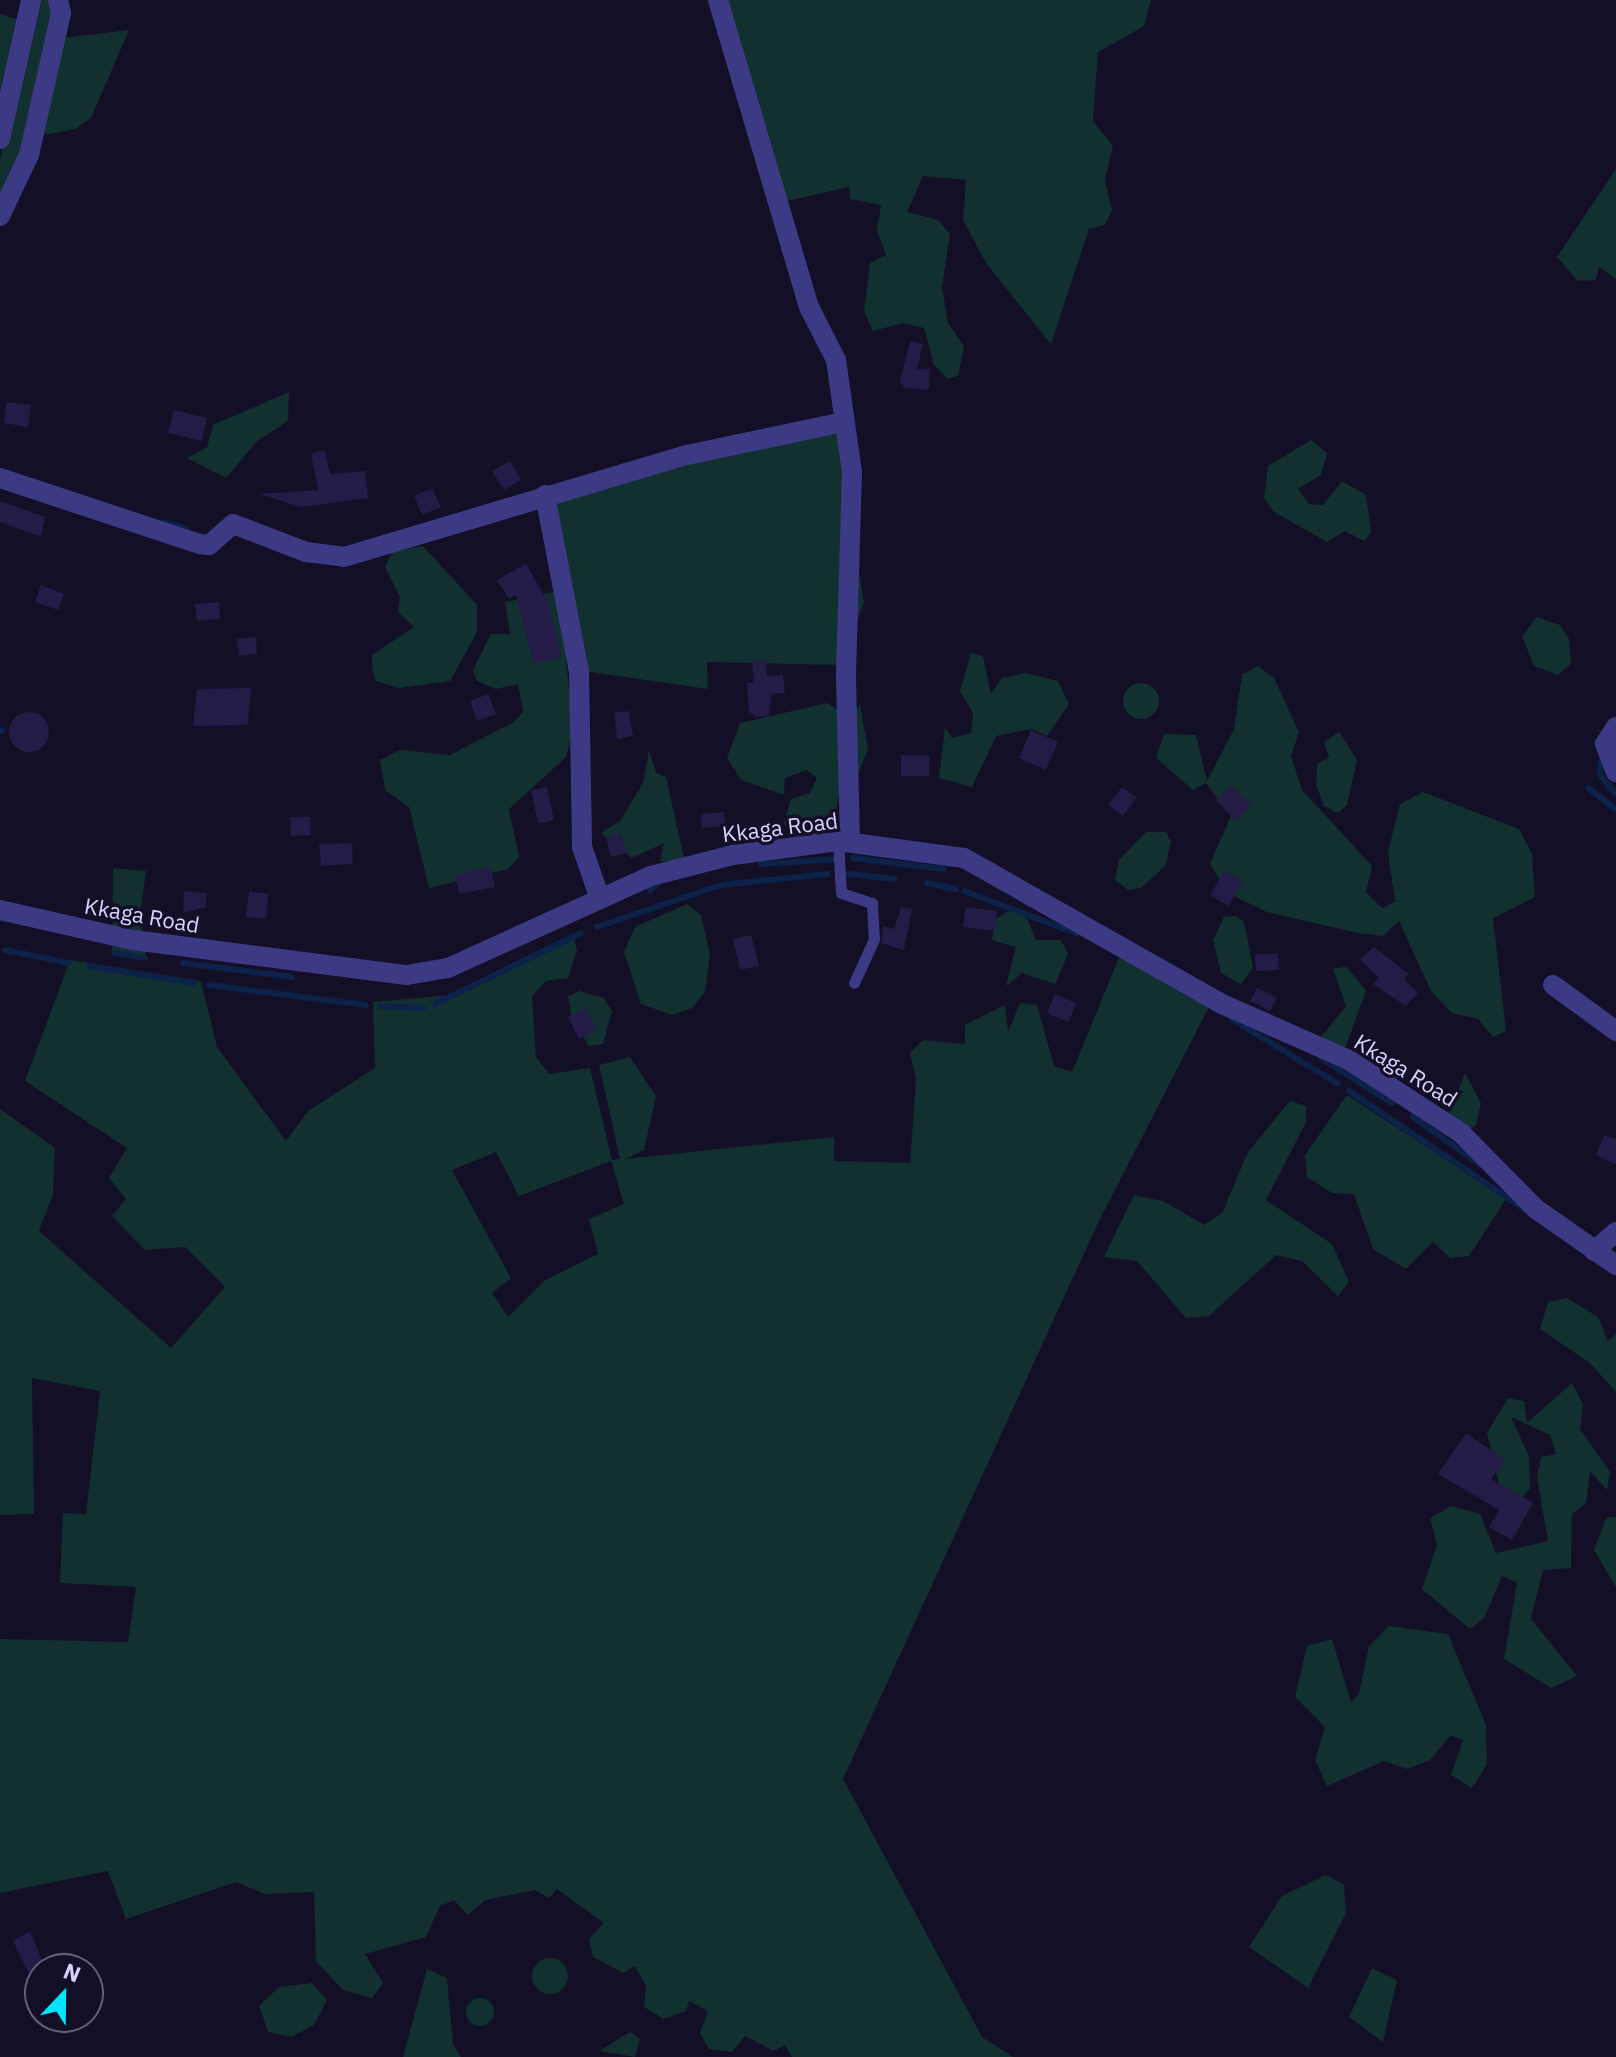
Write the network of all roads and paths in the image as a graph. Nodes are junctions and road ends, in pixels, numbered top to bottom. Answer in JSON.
{"nodes":[{"id":1,"x":31,"y":0,"type":"edge"},
{"id":2,"x":58,"y":0,"type":"edge"},
{"id":3,"x":718,"y":0,"type":"edge"},
{"id":4,"x":0,"y":139,"type":"edge"},
{"id":5,"x":0,"y":216,"type":"edge"},
{"id":6,"x":844,"y":422,"type":"junction"},
{"id":7,"x":0,"y":478,"type":"edge"},
{"id":8,"x":545,"y":495,"type":"junction"},
{"id":9,"x":1616,"y":727,"type":"edge"},
{"id":10,"x":1616,"y":772,"type":"edge"},
{"id":11,"x":844,"y":842,"type":"junction"},
{"id":12,"x":599,"y":896,"type":"junction"},
{"id":13,"x":0,"y":910,"type":"edge"},
{"id":14,"x":854,"y":983,"type":"dead end"},
{"id":15,"x":1553,"y":985,"type":"dead end"},
{"id":16,"x":1616,"y":1031,"type":"edge"},
{"id":17,"x":1616,"y":1232,"type":"edge"},
{"id":18,"x":1594,"y":1251,"type":"junction"},
{"id":19,"x":1616,"y":1265,"type":"edge"}],
"edges":[{"from":1,"to":4,"type":"street"},
{"from":2,"to":5,"type":"street"},
{"from":3,"to":6,"type":"street"},
{"from":6,"to":8,"type":"street"},
{"from":6,"to":11,"type":"street"},
{"from":7,"to":8,"type":"street"},
{"from":8,"to":12,"type":"street"},
{"from":9,"to":10,"type":"street"},
{"from":11,"to":12,"type":"street","name":"Kkaga Road"},
{"from":11,"to":14,"type":"lane"},
{"from":11,"to":18,"type":"street","name":"Kkaga Road"},
{"from":12,"to":13,"type":"street","name":"Kkaga Road"},
{"from":15,"to":16,"type":"street"},
{"from":17,"to":18,"type":"street"},
{"from":18,"to":19,"type":"street","name":"Kkaga Road"}]}
